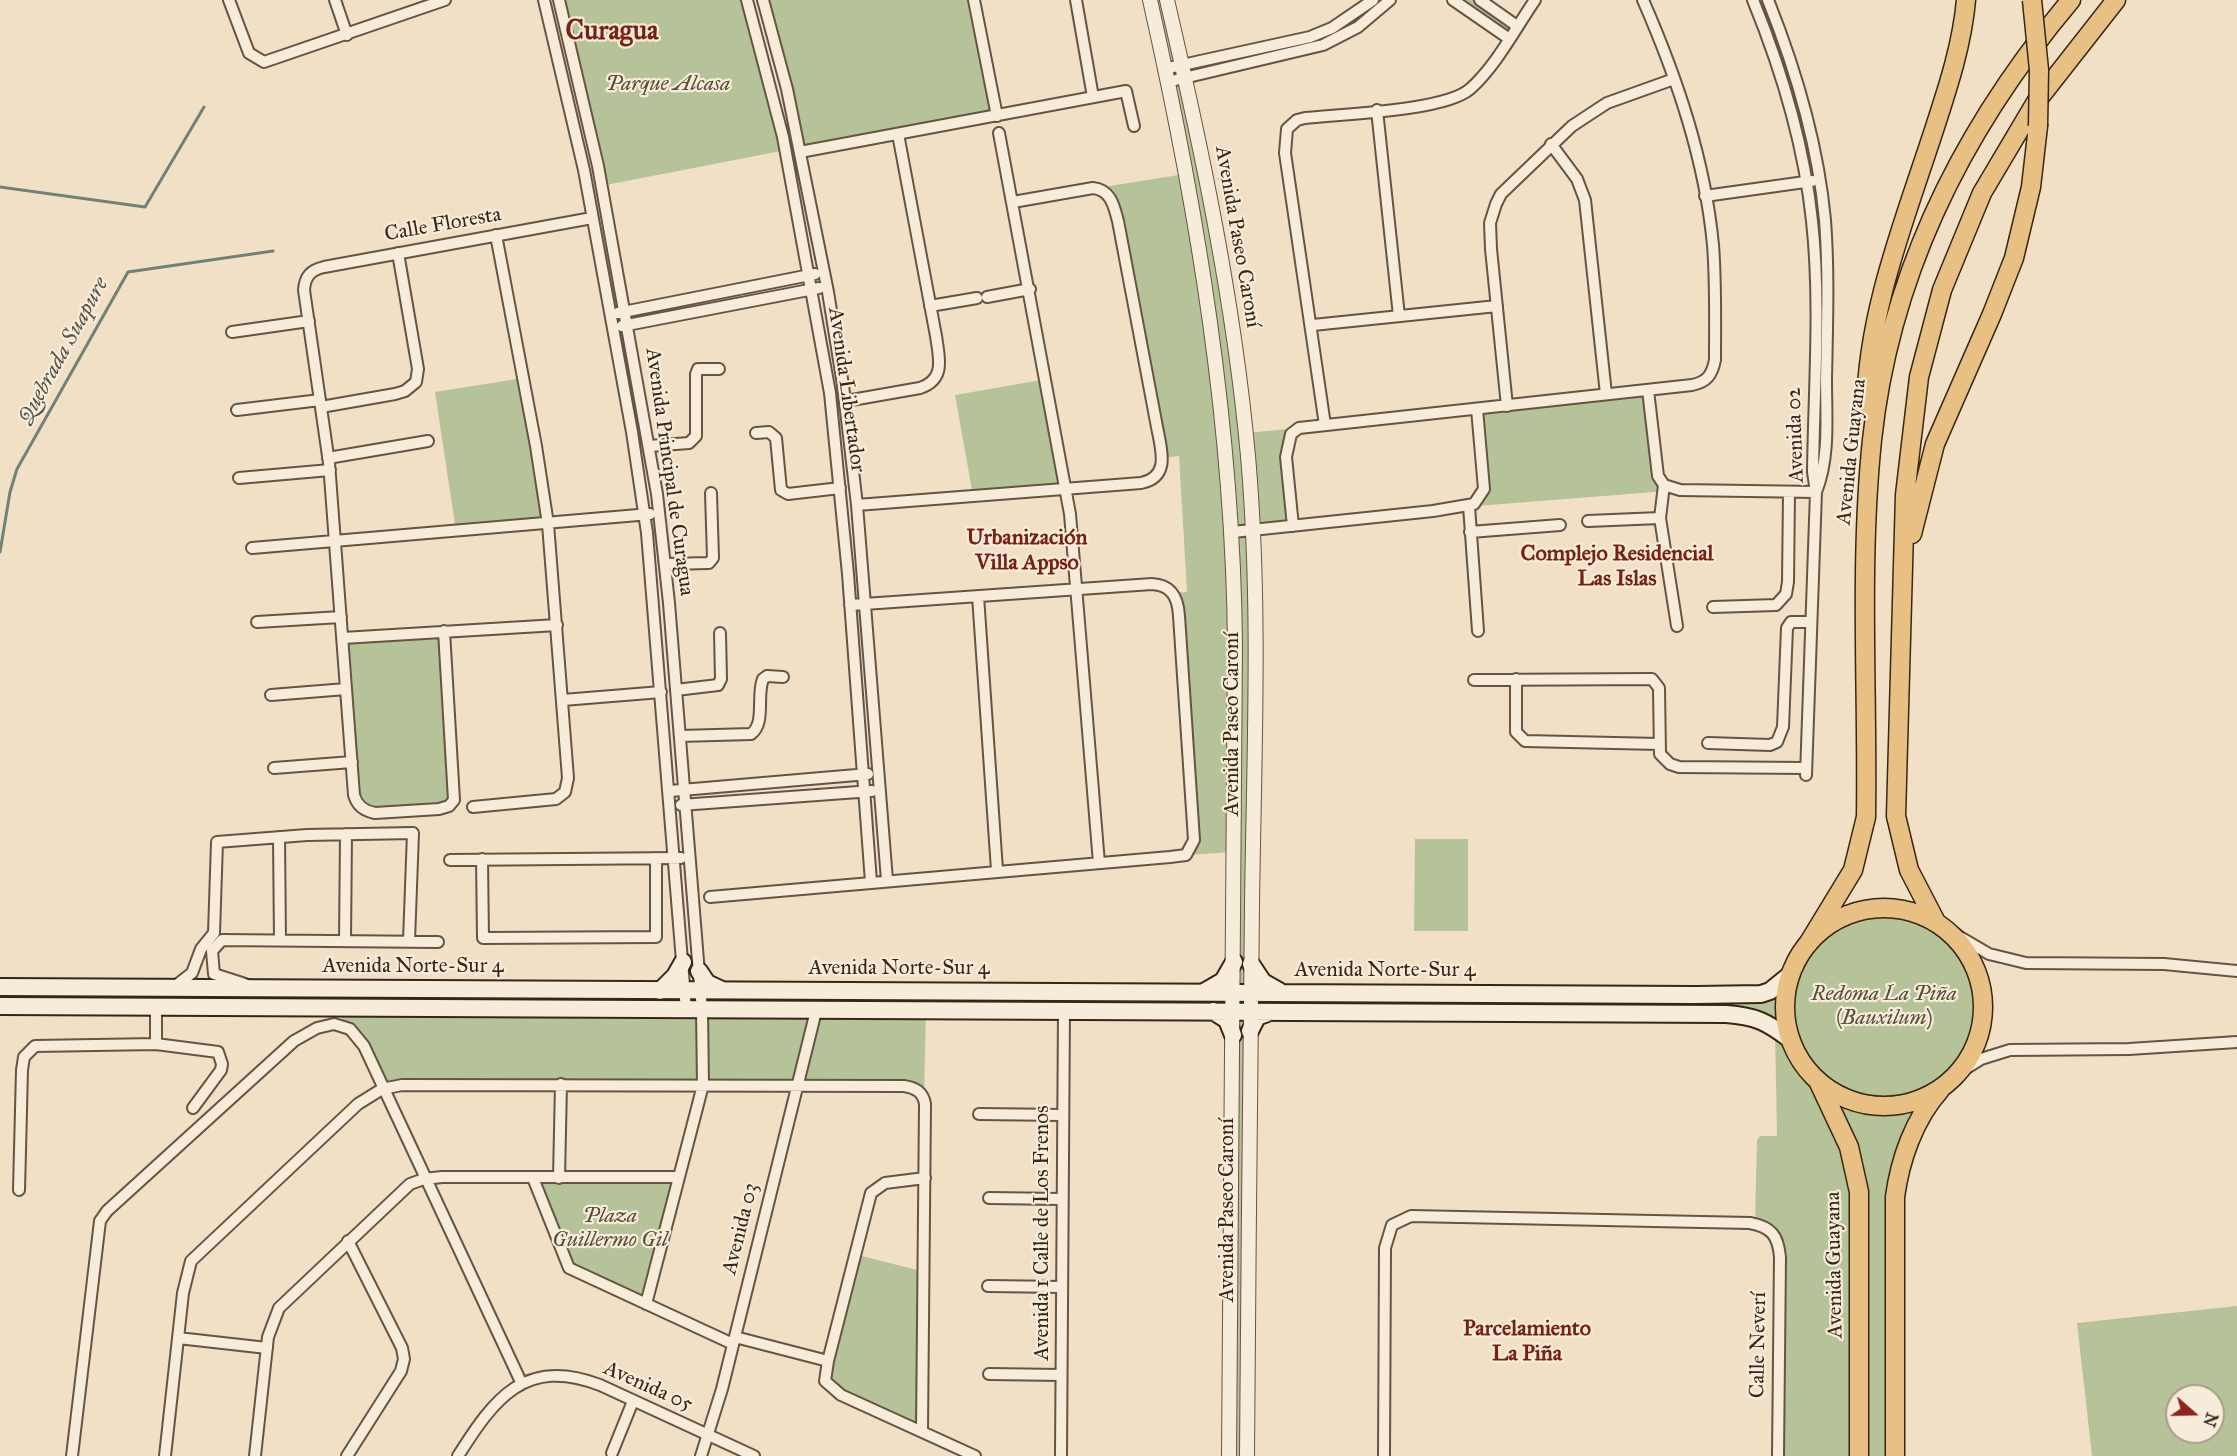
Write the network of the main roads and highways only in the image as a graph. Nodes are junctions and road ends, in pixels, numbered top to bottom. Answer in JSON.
{"nodes":[{"id":1,"x":1966,"y":0,"type":"edge"},
{"id":2,"x":2032,"y":0,"type":"edge"},
{"id":3,"x":2071,"y":0,"type":"edge"},
{"id":4,"x":2116,"y":0,"type":"edge"},
{"id":5,"x":1868,"y":491,"type":"junction"},
{"id":6,"x":1903,"y":580,"type":"junction"},
{"id":7,"x":1942,"y":926,"type":"junction"},
{"id":8,"x":1808,"y":944,"type":"junction"},
{"id":9,"x":683,"y":962,"type":"road end"},
{"id":10,"x":1234,"y":962,"type":"road end"},
{"id":11,"x":1251,"y":964,"type":"road end"},
{"id":12,"x":699,"y":971,"type":"road end"},
{"id":13,"x":1791,"y":974,"type":"junction"},
{"id":14,"x":0,"y":987,"type":"edge"},
{"id":15,"x":660,"y":991,"type":"junction"},
{"id":16,"x":726,"y":992,"type":"junction"},
{"id":17,"x":1204,"y":992,"type":"junction"},
{"id":18,"x":1283,"y":993,"type":"junction"},
{"id":19,"x":0,"y":1006,"type":"edge"},
{"id":20,"x":1213,"y":1011,"type":"junction"},
{"id":21,"x":1270,"y":1012,"type":"junction"},
{"id":22,"x":1250,"y":1031,"type":"road end"},
{"id":23,"x":1233,"y":1035,"type":"road end"},
{"id":24,"x":1791,"y":1040,"type":"junction"},
{"id":25,"x":1950,"y":1080,"type":"junction"},
{"id":26,"x":1818,"y":1081,"type":"junction"},
{"id":27,"x":1859,"y":1456,"type":"edge"},
{"id":28,"x":1895,"y":1456,"type":"edge"}],
"edges":[{"from":1,"to":5,"type":"main road"},
{"from":2,"to":6,"type":"main road","bridge":true},
{"from":3,"to":5,"type":"main road","name":"Avenida Guayana"},
{"from":4,"to":6,"type":"main road"},
{"from":5,"to":8,"type":"main road","name":"Avenida Guayana"},
{"from":6,"to":7,"type":"main road"},
{"from":7,"to":8,"type":"main road"},
{"from":7,"to":25,"type":"main road"},
{"from":8,"to":13,"type":"main road"},
{"from":9,"to":15,"type":"main road"},
{"from":10,"to":17,"type":"main road"},
{"from":11,"to":18,"type":"main road"},
{"from":12,"to":16,"type":"main road"},
{"from":13,"to":18,"type":"main road","name":"Avenida Norte-Sur 4"},
{"from":13,"to":24,"type":"main road"},
{"from":14,"to":15,"type":"main road","name":"Avenida Norte-Sur 4"},
{"from":15,"to":16,"type":"main road","name":"Avenida Norte-Sur 4"},
{"from":16,"to":17,"type":"main road","name":"Avenida Norte-Sur 4"},
{"from":17,"to":18,"type":"main road","name":"Avenida Norte-Sur 4"},
{"from":19,"to":20,"type":"main road","name":"Avenida Norte-Sur 4"},
{"from":20,"to":21,"type":"main road","name":"Avenida Norte-Sur 4"},
{"from":20,"to":23,"type":"main road"},
{"from":21,"to":22,"type":"main road"},
{"from":21,"to":24,"type":"main road","name":"Avenida Norte-Sur 4"},
{"from":24,"to":26,"type":"main road"},
{"from":25,"to":26,"type":"main road"},
{"from":25,"to":28,"type":"main road"},
{"from":26,"to":27,"type":"main road","name":"Avenida Guayana"}]}
